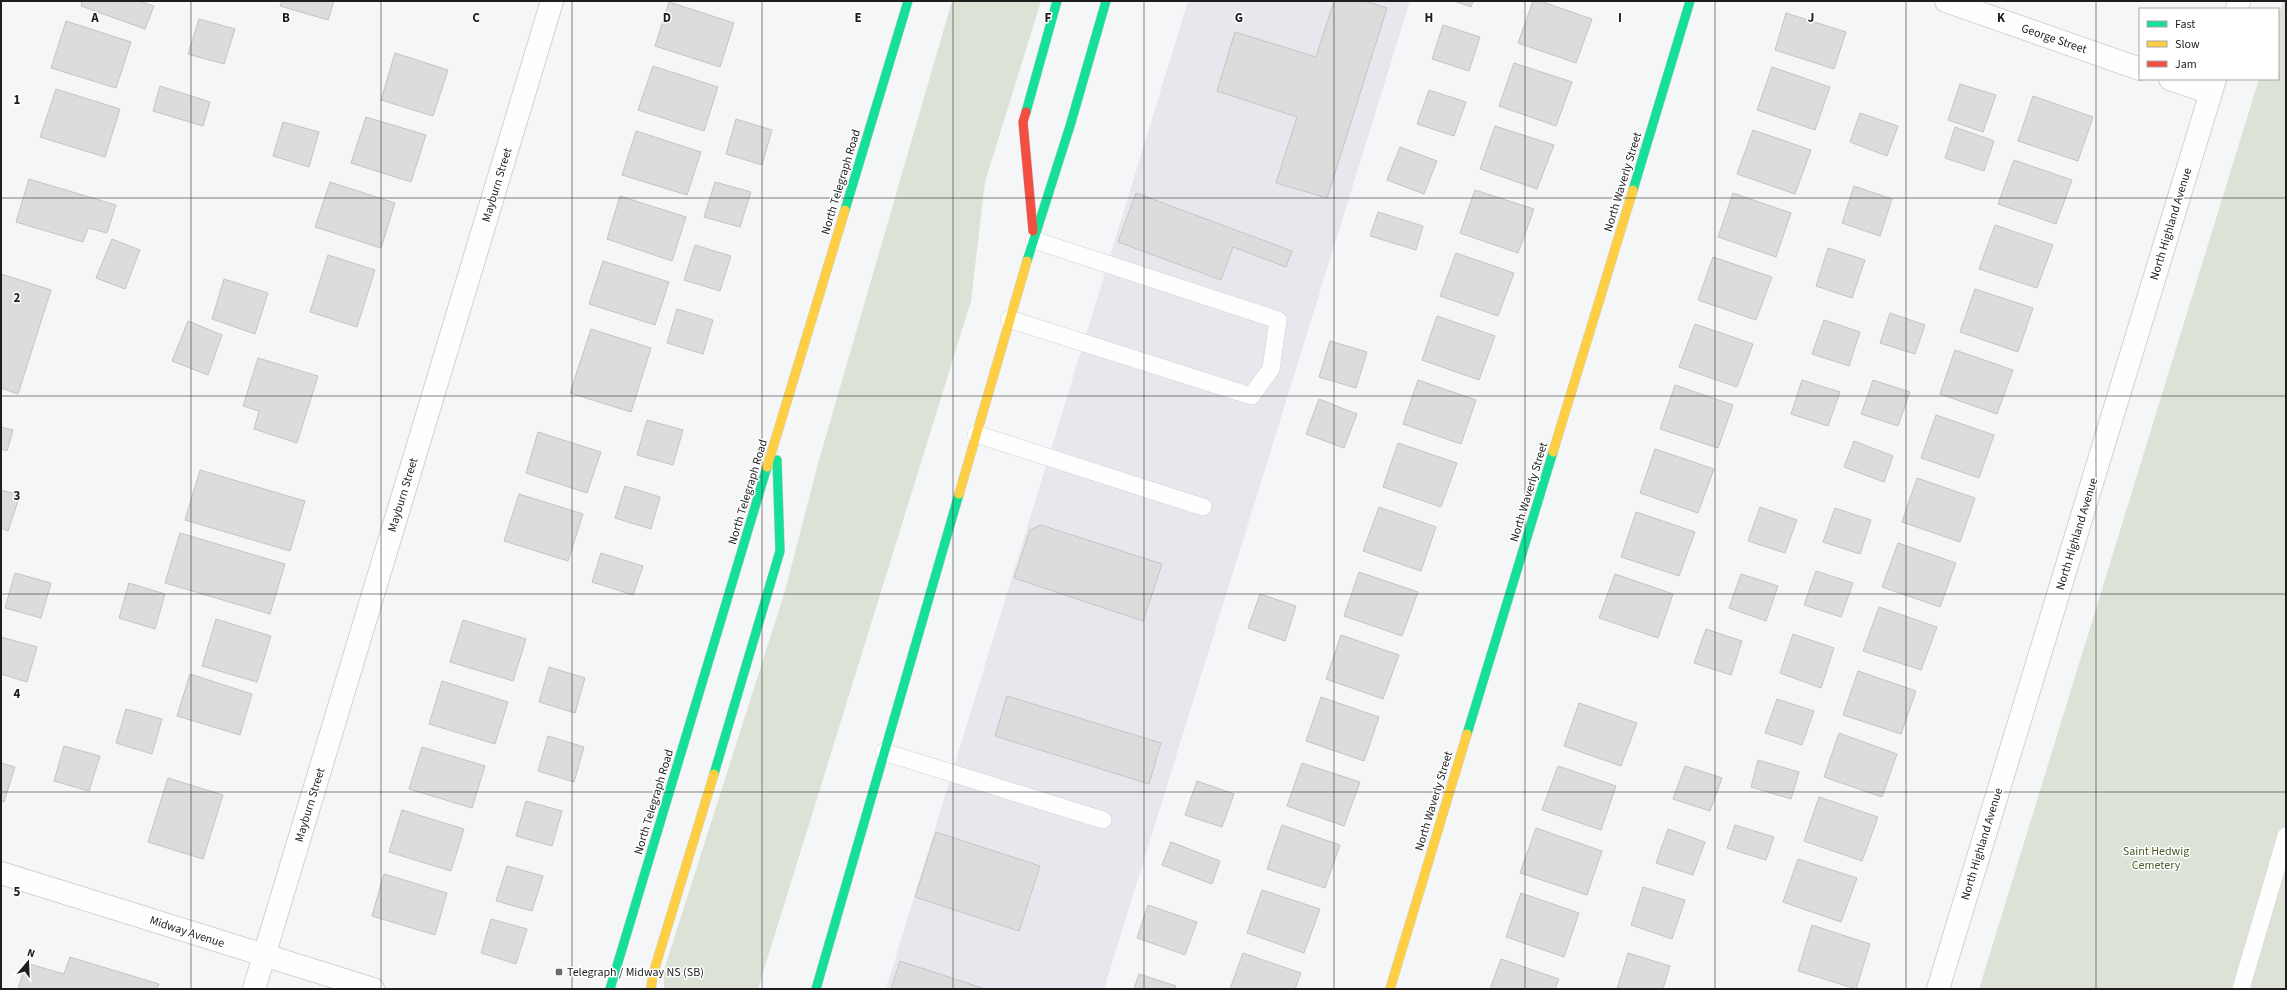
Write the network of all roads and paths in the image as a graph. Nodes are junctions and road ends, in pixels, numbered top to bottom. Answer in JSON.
{"nodes":[{"id":1,"x":552,"y":1,"type":"edge"},
{"id":2,"x":908,"y":1,"type":"edge"},
{"id":3,"x":1057,"y":1,"type":"edge"},
{"id":4,"x":1106,"y":1,"type":"edge"},
{"id":5,"x":1690,"y":1,"type":"edge"},
{"id":6,"x":1946,"y":1,"type":"edge"},
{"id":7,"x":2139,"y":69,"type":"edge"},
{"id":8,"x":2176,"y":80,"type":"edge"},
{"id":9,"x":2213,"y":86,"type":"edge"},
{"id":10,"x":1034,"y":240,"type":"junction"},
{"id":11,"x":1009,"y":319,"type":"junction"},
{"id":12,"x":976,"y":434,"type":"junction"},
{"id":13,"x":776,"y":441,"type":"junction"},
{"id":14,"x":1203,"y":507,"type":"dead end"},
{"id":15,"x":884,"y":752,"type":"junction"},
{"id":16,"x":1103,"y":820,"type":"dead end"},
{"id":17,"x":2286,"y":836,"type":"edge"},
{"id":18,"x":1,"y":873,"type":"edge"},
{"id":19,"x":264,"y":956,"type":"junction"},
{"id":20,"x":254,"y":989,"type":"edge"},
{"id":21,"x":373,"y":989,"type":"edge"},
{"id":22,"x":610,"y":989,"type":"edge"},
{"id":23,"x":651,"y":989,"type":"edge"},
{"id":24,"x":816,"y":989,"type":"edge"},
{"id":25,"x":1390,"y":989,"type":"edge"},
{"id":26,"x":1938,"y":989,"type":"edge"},
{"id":27,"x":2241,"y":989,"type":"edge"}],
"edges":[{"from":1,"to":19,"type":"street","name":"Mayburn Street"},
{"from":2,"to":13,"type":"main road","name":"North Telegraph Road"},
{"from":3,"to":10,"type":"main road"},
{"from":4,"to":10,"type":"main road"},
{"from":5,"to":25,"type":"main road","name":"North Waverly Street"},
{"from":6,"to":7,"type":"street","name":"George Street"},
{"from":8,"to":9,"type":"street"},
{"from":9,"to":26,"type":"street","name":"North Highland Avenue"},
{"from":10,"to":11,"type":"main road"},
{"from":10,"to":11,"type":"lane"},
{"from":11,"to":12,"type":"main road"},
{"from":12,"to":14,"type":"lane"},
{"from":12,"to":15,"type":"main road"},
{"from":13,"to":22,"type":"main road","name":"North Telegraph Road"},
{"from":13,"to":23,"type":"main road"},
{"from":15,"to":16,"type":"lane"},
{"from":15,"to":24,"type":"main road"},
{"from":17,"to":27,"type":"lane"},
{"from":18,"to":19,"type":"street","name":"Midway Avenue"},
{"from":19,"to":20,"type":"street","name":"Mayburn Street"},
{"from":19,"to":21,"type":"street","name":"Midway Avenue"}]}
